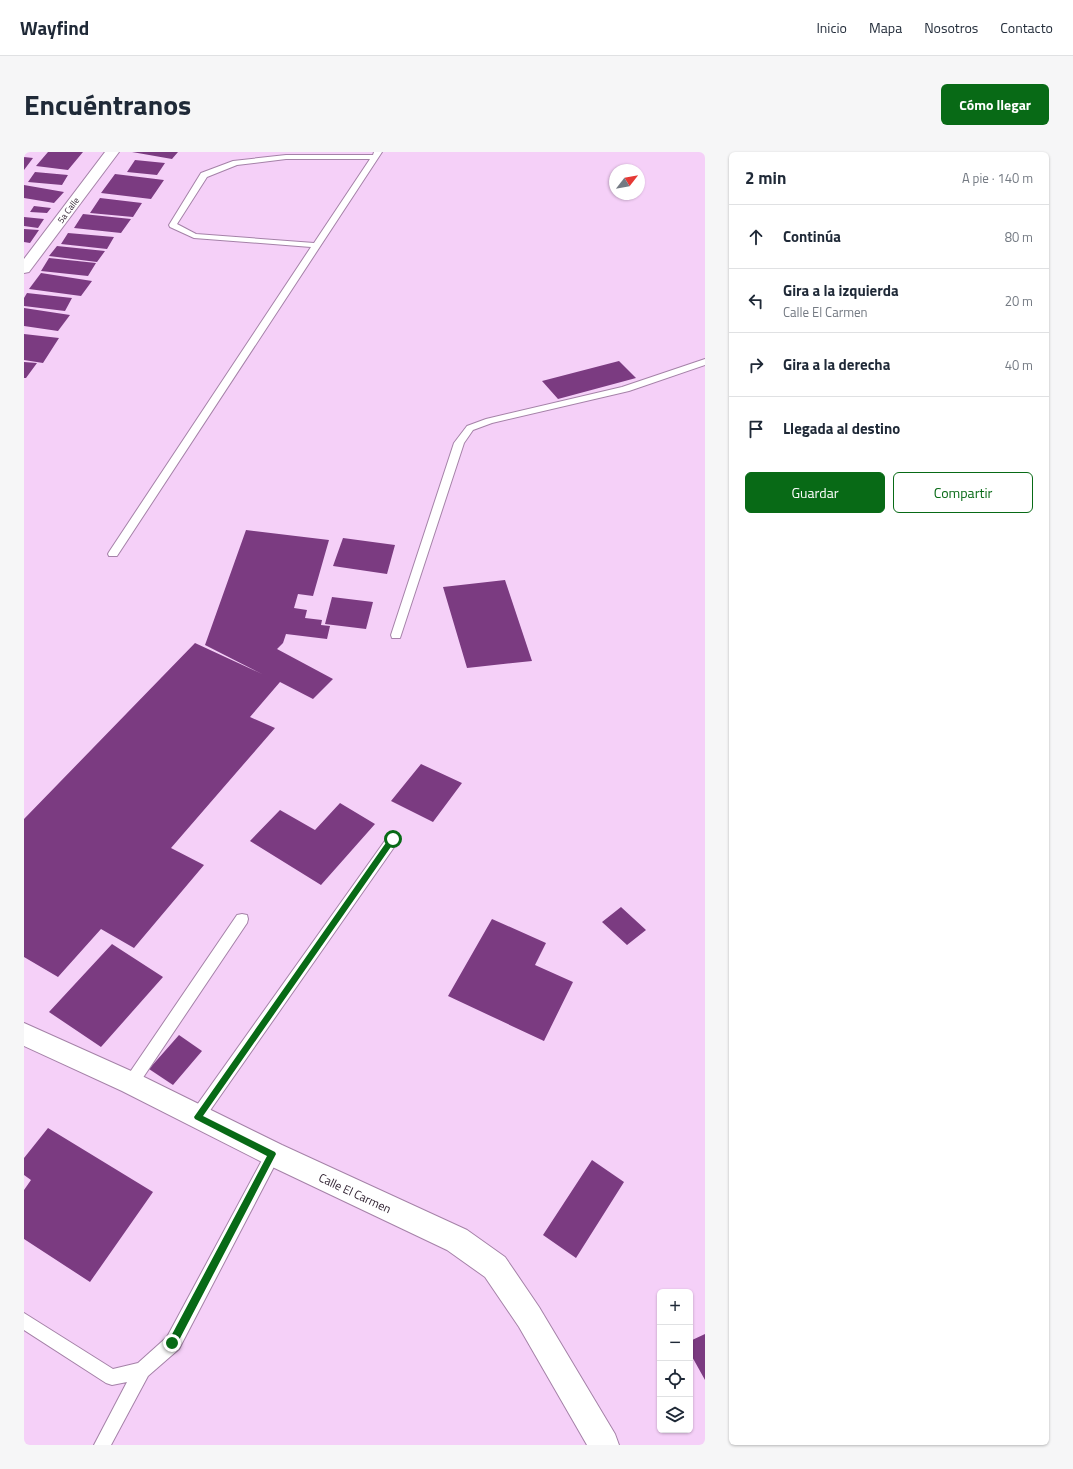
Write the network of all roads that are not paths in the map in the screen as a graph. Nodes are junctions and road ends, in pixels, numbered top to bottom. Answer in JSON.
{"nodes":[{"id":1,"x":112,"y":152,"type":"edge"},
{"id":2,"x":376,"y":154,"type":"edge"},
{"id":3,"x":316,"y":245,"type":"junction"},
{"id":4,"x":24,"y":269,"type":"edge"},
{"id":5,"x":705,"y":362,"type":"edge"},
{"id":6,"x":113,"y":554,"type":"dead end"},
{"id":7,"x":396,"y":635,"type":"dead end"},
{"id":8,"x":393,"y":839,"type":"dead end"},
{"id":9,"x":242,"y":919,"type":"dead end"},
{"id":10,"x":24,"y":1034,"type":"edge"},
{"id":11,"x":131,"y":1082,"type":"junction"},
{"id":12,"x":198,"y":1117,"type":"junction"},
{"id":13,"x":272,"y":1154,"type":"junction"},
{"id":14,"x":24,"y":1321,"type":"edge"},
{"id":15,"x":142,"y":1370,"type":"junction"},
{"id":16,"x":102,"y":1445,"type":"edge"},
{"id":17,"x":604,"y":1445,"type":"edge"}],
"edges":[{"from":1,"to":4,"type":"street","name":"5a Calle"},
{"from":2,"to":3,"type":"lane"},
{"from":2,"to":3,"type":"lane"},
{"from":3,"to":6,"type":"lane"},
{"from":5,"to":7,"type":"lane"},
{"from":8,"to":12,"type":"lane"},
{"from":9,"to":11,"type":"lane"},
{"from":10,"to":11,"type":"street","name":"Calle El Carmen"},
{"from":11,"to":12,"type":"street","name":"Calle El Carmen"},
{"from":12,"to":13,"type":"street","name":"Calle El Carmen"},
{"from":13,"to":15,"type":"lane"},
{"from":13,"to":17,"type":"street","name":"Calle El Carmen"},
{"from":14,"to":15,"type":"lane"},
{"from":15,"to":16,"type":"lane"}]}
